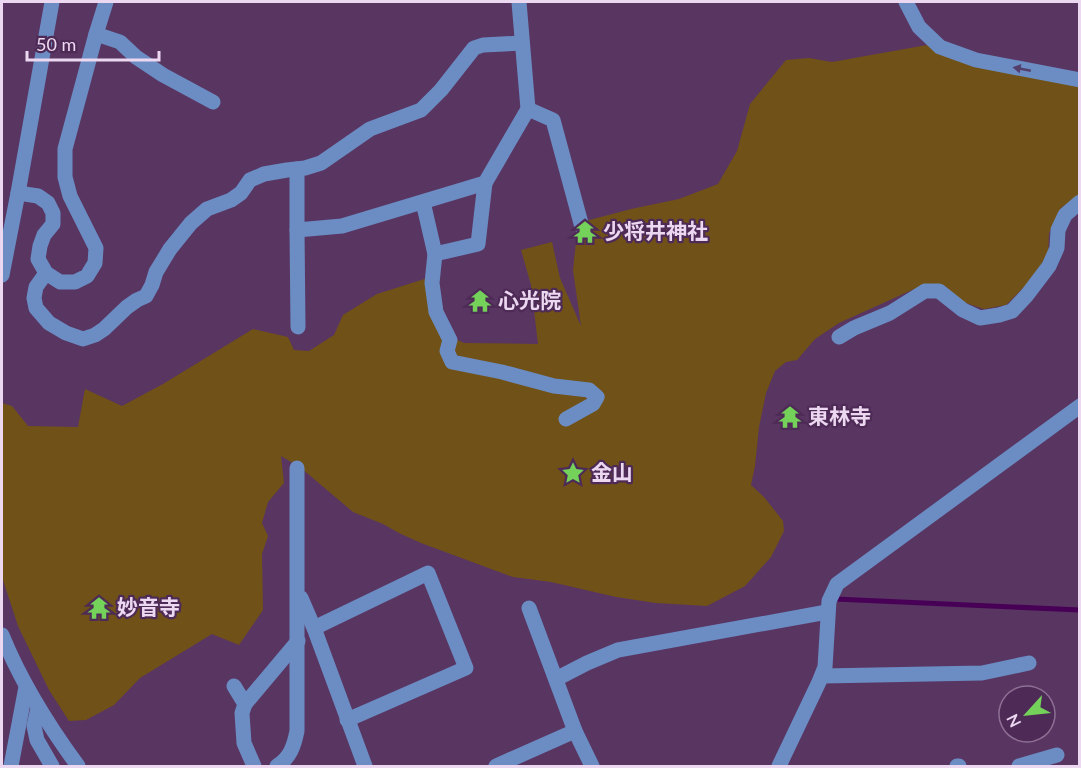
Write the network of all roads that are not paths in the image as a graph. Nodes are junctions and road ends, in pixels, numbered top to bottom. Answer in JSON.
{"nodes":[{"id":1,"x":52,"y":2,"type":"edge"},
{"id":2,"x":106,"y":2,"type":"edge"},
{"id":3,"x":519,"y":2,"type":"edge"},
{"id":4,"x":906,"y":2,"type":"edge"},
{"id":5,"x":96,"y":34,"type":"junction"},
{"id":6,"x":522,"y":43,"type":"junction"},
{"id":7,"x":1080,"y":80,"type":"edge"},
{"id":8,"x":213,"y":102,"type":"dead end"},
{"id":9,"x":528,"y":109,"type":"junction"},
{"id":10,"x":297,"y":169,"type":"junction"},
{"id":11,"x":485,"y":183,"type":"junction"},
{"id":12,"x":18,"y":193,"type":"junction"},
{"id":13,"x":423,"y":202,"type":"junction"},
{"id":14,"x":1080,"y":202,"type":"edge"},
{"id":15,"x":582,"y":227,"type":"dead end"},
{"id":16,"x":297,"y":230,"type":"junction"},
{"id":17,"x":435,"y":254,"type":"junction"},
{"id":18,"x":46,"y":273,"type":"junction"},
{"id":19,"x":2,"y":275,"type":"edge"},
{"id":20,"x":298,"y":327,"type":"dead end"},
{"id":21,"x":839,"y":337,"type":"dead end"},
{"id":22,"x":1080,"y":406,"type":"edge"},
{"id":23,"x":566,"y":419,"type":"dead end"},
{"id":24,"x":297,"y":468,"type":"dead end"},
{"id":25,"x":297,"y":590,"type":"junction"},
{"id":26,"x":530,"y":608,"type":"dead end"},
{"id":27,"x":827,"y":612,"type":"junction"},
{"id":28,"x":314,"y":628,"type":"junction"},
{"id":29,"x":2,"y":635,"type":"edge"},
{"id":30,"x":298,"y":641,"type":"junction"},
{"id":31,"x":1029,"y":663,"type":"dead end"},
{"id":32,"x":822,"y":676,"type":"junction"},
{"id":33,"x":556,"y":679,"type":"junction"},
{"id":34,"x":234,"y":686,"type":"dead end"},
{"id":35,"x":27,"y":687,"type":"junction"},
{"id":36,"x":245,"y":704,"type":"junction"},
{"id":37,"x":38,"y":708,"type":"junction"},
{"id":38,"x":347,"y":720,"type":"junction"},
{"id":39,"x":576,"y":731,"type":"junction"},
{"id":40,"x":1057,"y":755,"type":"dead end"},
{"id":41,"x":11,"y":766,"type":"edge"},
{"id":42,"x":52,"y":766,"type":"edge"},
{"id":43,"x":78,"y":766,"type":"edge"},
{"id":44,"x":254,"y":766,"type":"edge"},
{"id":45,"x":277,"y":766,"type":"edge"},
{"id":46,"x":365,"y":766,"type":"edge"},
{"id":47,"x":496,"y":766,"type":"edge"},
{"id":48,"x":592,"y":766,"type":"edge"},
{"id":49,"x":779,"y":766,"type":"edge"},
{"id":50,"x":1019,"y":766,"type":"edge"}],
"edges":[{"from":1,"to":12,"type":"street"},
{"from":2,"to":5,"type":"street"},
{"from":3,"to":6,"type":"street"},
{"from":7,"to":4,"type":"street","one_way":true},
{"from":5,"to":8,"type":"street"},
{"from":5,"to":18,"type":"street"},
{"from":6,"to":9,"type":"street"},
{"from":6,"to":10,"type":"street"},
{"from":9,"to":11,"type":"street"},
{"from":9,"to":15,"type":"street"},
{"from":10,"to":16,"type":"street"},
{"from":10,"to":18,"type":"street"},
{"from":11,"to":13,"type":"street"},
{"from":11,"to":17,"type":"street"},
{"from":12,"to":18,"type":"street"},
{"from":12,"to":19,"type":"street"},
{"from":13,"to":16,"type":"street"},
{"from":13,"to":17,"type":"street"},
{"from":14,"to":21,"type":"street"},
{"from":16,"to":20,"type":"street"},
{"from":17,"to":23,"type":"street"},
{"from":22,"to":27,"type":"street"},
{"from":24,"to":25,"type":"street"},
{"from":25,"to":28,"type":"street"},
{"from":25,"to":30,"type":"street"},
{"from":26,"to":33,"type":"street"},
{"from":27,"to":32,"type":"street"},
{"from":27,"to":33,"type":"street"},
{"from":28,"to":38,"type":"street"},
{"from":28,"to":38,"type":"street"},
{"from":29,"to":35,"type":"street"},
{"from":30,"to":36,"type":"street"},
{"from":30,"to":45,"type":"street"},
{"from":31,"to":32,"type":"street"},
{"from":32,"to":49,"type":"street"},
{"from":33,"to":39,"type":"street"},
{"from":34,"to":36,"type":"street"},
{"from":35,"to":37,"type":"street"},
{"from":35,"to":41,"type":"street"},
{"from":36,"to":44,"type":"street"},
{"from":37,"to":42,"type":"street"},
{"from":37,"to":43,"type":"street"},
{"from":38,"to":46,"type":"street"},
{"from":39,"to":47,"type":"street"},
{"from":39,"to":48,"type":"street"},
{"from":40,"to":50,"type":"street"}]}
